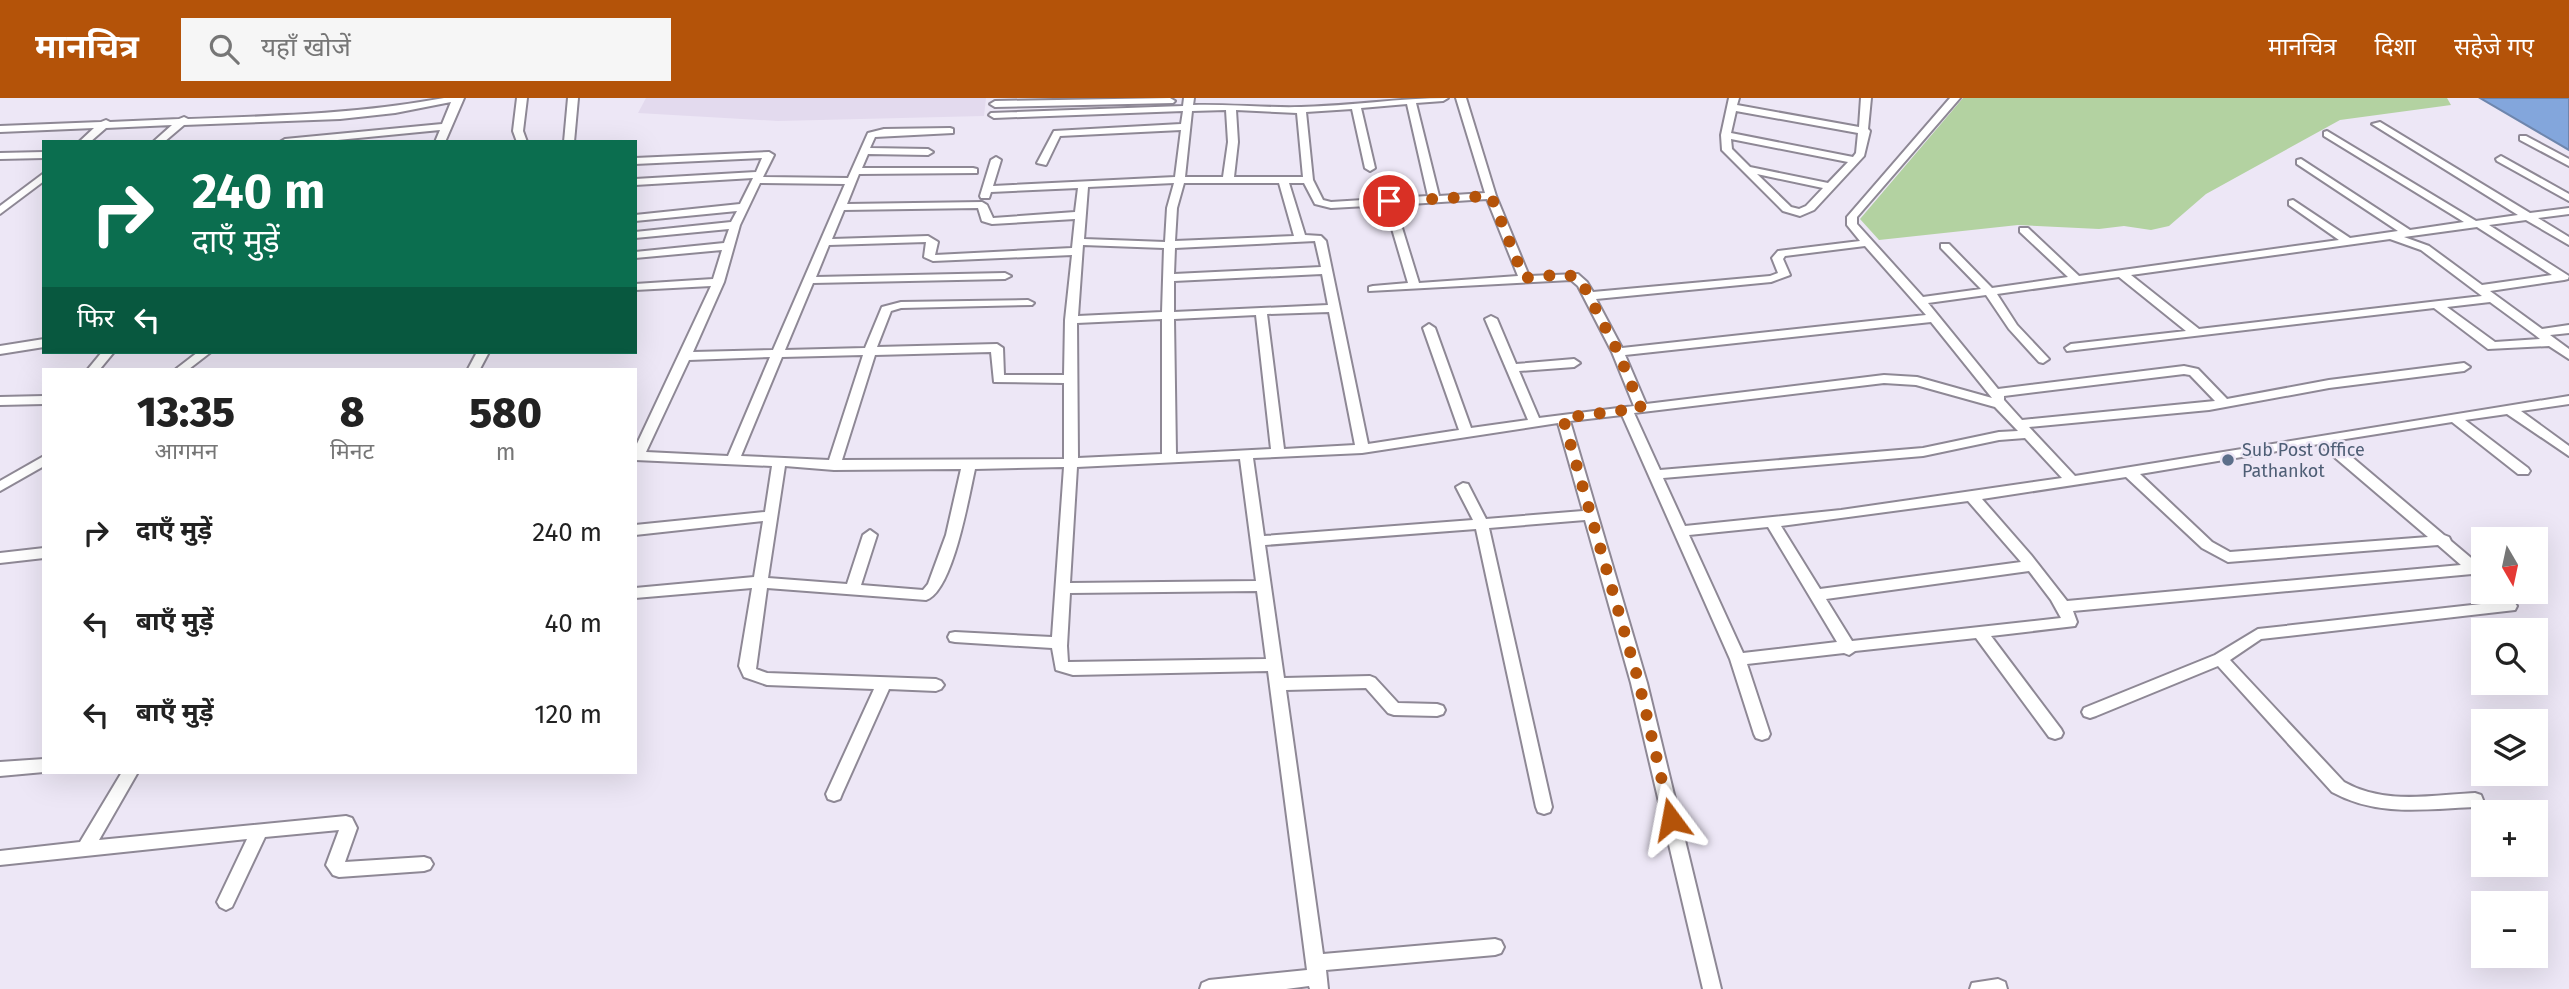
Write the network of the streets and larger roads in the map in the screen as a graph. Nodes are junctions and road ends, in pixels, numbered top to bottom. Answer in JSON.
{"nodes":[{"id":1,"x":458,"y":98,"type":"edge"},
{"id":2,"x":522,"y":98,"type":"edge"},
{"id":3,"x":573,"y":98,"type":"edge"},
{"id":4,"x":1272,"y":98,"type":"edge"},
{"id":5,"x":1443,"y":98,"type":"edge"},
{"id":6,"x":1461,"y":98,"type":"edge"},
{"id":7,"x":1866,"y":98,"type":"edge"},
{"id":8,"x":1955,"y":98,"type":"edge"},
{"id":9,"x":1411,"y":100,"type":"junction"},
{"id":10,"x":1373,"y":101,"type":"edge"},
{"id":11,"x":1733,"y":102,"type":"edge"},
{"id":12,"x":1189,"y":103,"type":"edge"},
{"id":13,"x":995,"y":104,"type":"dead end"},
{"id":14,"x":1356,"y":106,"type":"junction"},
{"id":15,"x":1231,"y":107,"type":"junction"},
{"id":16,"x":1275,"y":109,"type":"junction"},
{"id":17,"x":395,"y":110,"type":"junction"},
{"id":18,"x":1301,"y":110,"type":"junction"},
{"id":19,"x":994,"y":115,"type":"dead end"},
{"id":20,"x":340,"y":116,"type":"junction"},
{"id":21,"x":184,"y":120,"type":"junction"},
{"id":22,"x":106,"y":123,"type":"junction"},
{"id":23,"x":2377,"y":124,"type":"dead end"},
{"id":24,"x":447,"y":126,"type":"junction"},
{"id":25,"x":1186,"y":127,"type":"junction"},
{"id":26,"x":0,"y":129,"type":"edge"},
{"id":27,"x":386,"y":131,"type":"junction"},
{"id":28,"x":950,"y":131,"type":"dead end"},
{"id":29,"x":1865,"y":131,"type":"junction"},
{"id":30,"x":2327,"y":134,"type":"dead end"},
{"id":31,"x":1726,"y":135,"type":"junction"},
{"id":32,"x":2523,"y":138,"type":"dead end"},
{"id":33,"x":87,"y":140,"type":"edge"},
{"id":34,"x":160,"y":140,"type":"edge"},
{"id":35,"x":320,"y":140,"type":"edge"},
{"id":36,"x":381,"y":140,"type":"edge"},
{"id":37,"x":441,"y":140,"type":"edge"},
{"id":38,"x":521,"y":140,"type":"edge"},
{"id":39,"x":569,"y":140,"type":"edge"},
{"id":40,"x":866,"y":152,"type":"junction"},
{"id":41,"x":928,"y":152,"type":"dead end"},
{"id":42,"x":42,"y":155,"type":"edge"},
{"id":43,"x":2,"y":158,"type":"edge"},
{"id":44,"x":694,"y":158,"type":"junction"},
{"id":45,"x":2501,"y":159,"type":"dead end"},
{"id":46,"x":996,"y":160,"type":"dead end"},
{"id":47,"x":1854,"y":160,"type":"junction"},
{"id":48,"x":637,"y":161,"type":"edge"},
{"id":49,"x":2301,"y":162,"type":"dead end"},
{"id":50,"x":1042,"y":163,"type":"dead end"},
{"id":51,"x":2569,"y":163,"type":"edge"},
{"id":52,"x":1370,"y":168,"type":"dead end"},
{"id":53,"x":1746,"y":169,"type":"junction"},
{"id":54,"x":973,"y":171,"type":"dead end"},
{"id":55,"x":856,"y":176,"type":"junction"},
{"id":56,"x":42,"y":178,"type":"edge"},
{"id":57,"x":758,"y":178,"type":"junction"},
{"id":58,"x":685,"y":179,"type":"junction"},
{"id":59,"x":1180,"y":180,"type":"junction"},
{"id":60,"x":1283,"y":180,"type":"junction"},
{"id":61,"x":1308,"y":180,"type":"junction"},
{"id":62,"x":1228,"y":181,"type":"junction"},
{"id":63,"x":637,"y":182,"type":"edge"},
{"id":64,"x":1083,"y":184,"type":"junction"},
{"id":65,"x":1828,"y":186,"type":"junction"},
{"id":66,"x":987,"y":189,"type":"junction"},
{"id":67,"x":1491,"y":196,"type":"junction"},
{"id":68,"x":1434,"y":198,"type":"junction"},
{"id":69,"x":2569,"y":198,"type":"edge"},
{"id":70,"x":1389,"y":201,"type":"junction"},
{"id":71,"x":2293,"y":203,"type":"dead end"},
{"id":72,"x":982,"y":205,"type":"junction"},
{"id":73,"x":744,"y":207,"type":"junction"},
{"id":74,"x":842,"y":207,"type":"junction"},
{"id":75,"x":0,"y":211,"type":"edge"},
{"id":76,"x":2569,"y":212,"type":"edge"},
{"id":77,"x":1080,"y":215,"type":"junction"},
{"id":78,"x":2528,"y":217,"type":"junction"},
{"id":79,"x":637,"y":218,"type":"edge"},
{"id":80,"x":2477,"y":224,"type":"junction"},
{"id":81,"x":735,"y":225,"type":"junction"},
{"id":82,"x":2024,"y":230,"type":"dead end"},
{"id":83,"x":2408,"y":233,"type":"junction"},
{"id":84,"x":637,"y":235,"type":"edge"},
{"id":85,"x":2388,"y":236,"type":"junction"},
{"id":86,"x":1300,"y":238,"type":"junction"},
{"id":87,"x":828,"y":242,"type":"junction"},
{"id":88,"x":2349,"y":242,"type":"junction"},
{"id":89,"x":2569,"y":242,"type":"edge"},
{"id":90,"x":1867,"y":243,"type":"junction"},
{"id":91,"x":1169,"y":245,"type":"junction"},
{"id":92,"x":728,"y":246,"type":"junction"},
{"id":93,"x":1945,"y":246,"type":"dead end"},
{"id":94,"x":1078,"y":247,"type":"junction"},
{"id":95,"x":637,"y":255,"type":"edge"},
{"id":96,"x":1327,"y":270,"type":"junction"},
{"id":97,"x":2123,"y":274,"type":"junction"},
{"id":98,"x":1005,"y":276,"type":"dead end"},
{"id":99,"x":2566,"y":277,"type":"edge"},
{"id":100,"x":1168,"y":278,"type":"junction"},
{"id":101,"x":1524,"y":278,"type":"junction"},
{"id":102,"x":810,"y":280,"type":"junction"},
{"id":103,"x":2077,"y":280,"type":"junction"},
{"id":104,"x":718,"y":282,"type":"junction"},
{"id":105,"x":1414,"y":285,"type":"junction"},
{"id":106,"x":637,"y":287,"type":"edge"},
{"id":107,"x":1373,"y":289,"type":"dead end"},
{"id":108,"x":2480,"y":289,"type":"junction"},
{"id":109,"x":1990,"y":292,"type":"junction"},
{"id":110,"x":1589,"y":296,"type":"junction"},
{"id":111,"x":2492,"y":298,"type":"junction"},
{"id":112,"x":1920,"y":301,"type":"junction"},
{"id":113,"x":1028,"y":303,"type":"dead end"},
{"id":114,"x":2437,"y":304,"type":"junction"},
{"id":115,"x":1333,"y":308,"type":"junction"},
{"id":116,"x":1261,"y":311,"type":"junction"},
{"id":117,"x":1170,"y":315,"type":"junction"},
{"id":118,"x":1934,"y":318,"type":"junction"},
{"id":119,"x":1491,"y":319,"type":"dead end"},
{"id":120,"x":1071,"y":320,"type":"junction"},
{"id":121,"x":1429,"y":328,"type":"dead end"},
{"id":122,"x":2569,"y":329,"type":"edge"},
{"id":123,"x":2195,"y":332,"type":"junction"},
{"id":124,"x":2539,"y":332,"type":"junction"},
{"id":125,"x":2551,"y":342,"type":"junction"},
{"id":126,"x":42,"y":343,"type":"edge"},
{"id":127,"x":2071,"y":348,"type":"dead end"},
{"id":128,"x":0,"y":350,"type":"edge"},
{"id":129,"x":1618,"y":352,"type":"junction"},
{"id":130,"x":2567,"y":352,"type":"edge"},
{"id":131,"x":106,"y":354,"type":"edge"},
{"id":132,"x":202,"y":354,"type":"edge"},
{"id":133,"x":776,"y":354,"type":"junction"},
{"id":134,"x":869,"y":354,"type":"junction"},
{"id":135,"x":686,"y":356,"type":"junction"},
{"id":136,"x":2043,"y":359,"type":"dead end"},
{"id":137,"x":1574,"y":363,"type":"dead end"},
{"id":138,"x":2464,"y":367,"type":"dead end"},
{"id":139,"x":95,"y":368,"type":"edge"},
{"id":140,"x":183,"y":368,"type":"edge"},
{"id":141,"x":1512,"y":368,"type":"junction"},
{"id":142,"x":1070,"y":379,"type":"junction"},
{"id":143,"x":1996,"y":397,"type":"junction"},
{"id":144,"x":42,"y":400,"type":"edge"},
{"id":145,"x":2569,"y":400,"type":"edge"},
{"id":146,"x":0,"y":401,"type":"edge"},
{"id":147,"x":2224,"y":403,"type":"junction"},
{"id":148,"x":1641,"y":408,"type":"junction"},
{"id":149,"x":2509,"y":409,"type":"junction"},
{"id":150,"x":1626,"y":410,"type":"junction"},
{"id":151,"x":1563,"y":418,"type":"junction"},
{"id":152,"x":2454,"y":418,"type":"junction"},
{"id":153,"x":1535,"y":422,"type":"junction"},
{"id":154,"x":2025,"y":429,"type":"junction"},
{"id":155,"x":1466,"y":433,"type":"junction"},
{"id":156,"x":2322,"y":439,"type":"junction"},
{"id":157,"x":1362,"y":449,"type":"junction"},
{"id":158,"x":2569,"y":452,"type":"edge"},
{"id":159,"x":637,"y":454,"type":"edge"},
{"id":160,"x":1278,"y":454,"type":"junction"},
{"id":161,"x":1246,"y":455,"type":"junction"},
{"id":162,"x":637,"y":456,"type":"edge"},
{"id":163,"x":1169,"y":457,"type":"junction"},
{"id":164,"x":42,"y":461,"type":"edge"},
{"id":165,"x":732,"y":461,"type":"junction"},
{"id":166,"x":1071,"y":463,"type":"junction"},
{"id":167,"x":779,"y":464,"type":"junction"},
{"id":168,"x":969,"y":464,"type":"junction"},
{"id":169,"x":834,"y":466,"type":"junction"},
{"id":170,"x":2523,"y":471,"type":"dead end"},
{"id":171,"x":2129,"y":472,"type":"junction"},
{"id":172,"x":1654,"y":475,"type":"junction"},
{"id":173,"x":2071,"y":480,"type":"junction"},
{"id":174,"x":0,"y":487,"type":"edge"},
{"id":175,"x":1462,"y":487,"type":"dead end"},
{"id":176,"x":1970,"y":495,"type":"junction"},
{"id":177,"x":1592,"y":515,"type":"junction"},
{"id":178,"x":769,"y":516,"type":"junction"},
{"id":179,"x":1481,"y":522,"type":"junction"},
{"id":180,"x":1772,"y":523,"type":"junction"},
{"id":181,"x":637,"y":530,"type":"edge"},
{"id":182,"x":1680,"y":531,"type":"junction"},
{"id":183,"x":870,"y":534,"type":"dead end"},
{"id":184,"x":2444,"y":540,"type":"junction"},
{"id":185,"x":1259,"y":541,"type":"junction"},
{"id":186,"x":42,"y":553,"type":"edge"},
{"id":187,"x":0,"y":558,"type":"edge"},
{"id":188,"x":2471,"y":565,"type":"edge"},
{"id":189,"x":2030,"y":566,"type":"junction"},
{"id":190,"x":2471,"y":574,"type":"edge"},
{"id":191,"x":760,"y":582,"type":"junction"},
{"id":192,"x":1265,"y":586,"type":"junction"},
{"id":193,"x":853,"y":588,"type":"junction"},
{"id":194,"x":1065,"y":588,"type":"junction"},
{"id":195,"x":637,"y":593,"type":"edge"},
{"id":196,"x":1814,"y":595,"type":"junction"},
{"id":197,"x":2508,"y":604,"type":"edge"},
{"id":198,"x":2063,"y":607,"type":"junction"},
{"id":199,"x":1981,"y":634,"type":"junction"},
{"id":200,"x":955,"y":637,"type":"dead end"},
{"id":201,"x":1060,"y":643,"type":"junction"},
{"id":202,"x":1849,"y":649,"type":"junction"},
{"id":203,"x":1738,"y":659,"type":"junction"},
{"id":204,"x":2220,"y":659,"type":"junction"},
{"id":205,"x":1276,"y":665,"type":"junction"},
{"id":206,"x":1277,"y":684,"type":"junction"},
{"id":207,"x":936,"y":685,"type":"dead end"},
{"id":208,"x":883,"y":686,"type":"junction"},
{"id":209,"x":1437,"y":709,"type":"dead end"},
{"id":210,"x":2090,"y":712,"type":"dead end"},
{"id":211,"x":2056,"y":733,"type":"dead end"},
{"id":212,"x":1762,"y":734,"type":"dead end"},
{"id":213,"x":42,"y":765,"type":"edge"},
{"id":214,"x":0,"y":769,"type":"edge"},
{"id":215,"x":130,"y":774,"type":"edge"},
{"id":216,"x":834,"y":794,"type":"dead end"},
{"id":217,"x":2471,"y":800,"type":"edge"},
{"id":218,"x":1544,"y":807,"type":"dead end"},
{"id":219,"x":259,"y":832,"type":"junction"},
{"id":220,"x":85,"y":849,"type":"junction"},
{"id":221,"x":0,"y":858,"type":"edge"},
{"id":222,"x":424,"y":864,"type":"dead end"},
{"id":223,"x":226,"y":902,"type":"dead end"},
{"id":224,"x":1495,"y":947,"type":"dead end"},
{"id":225,"x":1318,"y":976,"type":"edge"},
{"id":226,"x":1209,"y":989,"type":"edge"},
{"id":227,"x":1712,"y":989,"type":"edge"}],
"edges":[{"from":1,"to":17,"type":"street"},
{"from":1,"to":24,"type":"street"},
{"from":2,"to":38,"type":"street"},
{"from":3,"to":39,"type":"street"},
{"from":4,"to":16,"type":"street"},
{"from":5,"to":9,"type":"street"},
{"from":6,"to":67,"type":"street"},
{"from":7,"to":29,"type":"street"},
{"from":8,"to":90,"type":"street"},
{"from":9,"to":10,"type":"street"},
{"from":9,"to":68,"type":"street"},
{"from":10,"to":14,"type":"street"},
{"from":11,"to":29,"type":"street"},
{"from":11,"to":31,"type":"street"},
{"from":12,"to":13,"type":"street"},
{"from":12,"to":15,"type":"street"},
{"from":12,"to":19,"type":"street"},
{"from":12,"to":25,"type":"street"},
{"from":14,"to":18,"type":"street"},
{"from":14,"to":52,"type":"street"},
{"from":15,"to":16,"type":"street"},
{"from":15,"to":62,"type":"street"},
{"from":16,"to":18,"type":"street"},
{"from":17,"to":20,"type":"street"},
{"from":17,"to":27,"type":"street"},
{"from":18,"to":61,"type":"street"},
{"from":20,"to":21,"type":"street"},
{"from":20,"to":35,"type":"street"},
{"from":21,"to":22,"type":"street"},
{"from":21,"to":34,"type":"street"},
{"from":22,"to":26,"type":"street"},
{"from":22,"to":33,"type":"street"},
{"from":23,"to":78,"type":"street"},
{"from":24,"to":27,"type":"street"},
{"from":24,"to":37,"type":"street"},
{"from":25,"to":50,"type":"street"},
{"from":25,"to":59,"type":"street"},
{"from":27,"to":35,"type":"street"},
{"from":27,"to":36,"type":"street"},
{"from":28,"to":40,"type":"street"},
{"from":29,"to":47,"type":"street"},
{"from":30,"to":80,"type":"street"},
{"from":31,"to":47,"type":"street"},
{"from":31,"to":53,"type":"street"},
{"from":32,"to":51,"type":"street"},
{"from":40,"to":41,"type":"street"},
{"from":40,"to":55,"type":"street"},
{"from":42,"to":43,"type":"street"},
{"from":44,"to":48,"type":"street"},
{"from":44,"to":57,"type":"street"},
{"from":44,"to":58,"type":"street"},
{"from":45,"to":69,"type":"street"},
{"from":46,"to":66,"type":"street"},
{"from":47,"to":65,"type":"street"},
{"from":49,"to":83,"type":"street"},
{"from":53,"to":65,"type":"street"},
{"from":53,"to":65,"type":"street"},
{"from":54,"to":55,"type":"street"},
{"from":55,"to":57,"type":"street"},
{"from":55,"to":74,"type":"street"},
{"from":56,"to":75,"type":"street"},
{"from":57,"to":58,"type":"street"},
{"from":57,"to":73,"type":"street"},
{"from":58,"to":63,"type":"street"},
{"from":59,"to":62,"type":"street"},
{"from":59,"to":64,"type":"street"},
{"from":59,"to":91,"type":"street"},
{"from":60,"to":61,"type":"street"},
{"from":60,"to":62,"type":"street"},
{"from":60,"to":86,"type":"street"},
{"from":61,"to":70,"type":"street"},
{"from":64,"to":66,"type":"street"},
{"from":64,"to":77,"type":"street"},
{"from":66,"to":72,"type":"street"},
{"from":67,"to":68,"type":"street"},
{"from":67,"to":101,"type":"street"},
{"from":68,"to":70,"type":"street"},
{"from":70,"to":105,"type":"street"},
{"from":71,"to":88,"type":"street"},
{"from":72,"to":74,"type":"street"},
{"from":72,"to":77,"type":"street"},
{"from":73,"to":79,"type":"street"},
{"from":73,"to":81,"type":"street"},
{"from":74,"to":87,"type":"street"},
{"from":76,"to":78,"type":"street"},
{"from":77,"to":94,"type":"street"},
{"from":78,"to":80,"type":"street"},
{"from":78,"to":89,"type":"street"},
{"from":80,"to":83,"type":"street"},
{"from":80,"to":99,"type":"street"},
{"from":81,"to":84,"type":"street"},
{"from":81,"to":92,"type":"street"},
{"from":82,"to":103,"type":"street"},
{"from":83,"to":85,"type":"street"},
{"from":85,"to":88,"type":"street"},
{"from":85,"to":108,"type":"street"},
{"from":86,"to":91,"type":"street"},
{"from":86,"to":96,"type":"street"},
{"from":87,"to":94,"type":"street"},
{"from":87,"to":102,"type":"street"},
{"from":88,"to":97,"type":"street"},
{"from":90,"to":110,"type":"street"},
{"from":90,"to":112,"type":"street"},
{"from":91,"to":94,"type":"street"},
{"from":91,"to":100,"type":"street"},
{"from":92,"to":95,"type":"street"},
{"from":92,"to":104,"type":"street"},
{"from":93,"to":109,"type":"street"},
{"from":94,"to":120,"type":"street"},
{"from":96,"to":100,"type":"street"},
{"from":96,"to":115,"type":"street"},
{"from":97,"to":103,"type":"street"},
{"from":97,"to":123,"type":"street"},
{"from":98,"to":102,"type":"street"},
{"from":99,"to":108,"type":"street"},
{"from":100,"to":117,"type":"street"},
{"from":101,"to":105,"type":"street"},
{"from":101,"to":110,"type":"street"},
{"from":102,"to":133,"type":"street"},
{"from":103,"to":109,"type":"street"},
{"from":104,"to":106,"type":"street"},
{"from":104,"to":135,"type":"street"},
{"from":105,"to":107,"type":"street"},
{"from":108,"to":111,"type":"street"},
{"from":109,"to":112,"type":"street"},
{"from":109,"to":136,"type":"street"},
{"from":110,"to":129,"type":"street"},
{"from":111,"to":114,"type":"street"},
{"from":111,"to":124,"type":"street"},
{"from":112,"to":118,"type":"street"},
{"from":113,"to":134,"type":"street"},
{"from":114,"to":123,"type":"street"},
{"from":114,"to":125,"type":"street"},
{"from":115,"to":116,"type":"street"},
{"from":115,"to":157,"type":"street"},
{"from":116,"to":117,"type":"street"},
{"from":116,"to":160,"type":"street"},
{"from":117,"to":120,"type":"street"},
{"from":117,"to":163,"type":"street"},
{"from":118,"to":129,"type":"street"},
{"from":118,"to":143,"type":"street"},
{"from":119,"to":141,"type":"street"},
{"from":120,"to":142,"type":"street"},
{"from":121,"to":155,"type":"street"},
{"from":122,"to":124,"type":"street"},
{"from":123,"to":127,"type":"street"},
{"from":124,"to":125,"type":"street"},
{"from":125,"to":130,"type":"street"},
{"from":126,"to":128,"type":"street"},
{"from":129,"to":148,"type":"street"},
{"from":131,"to":139,"type":"street"},
{"from":132,"to":140,"type":"street"},
{"from":133,"to":134,"type":"street"},
{"from":133,"to":135,"type":"street"},
{"from":133,"to":165,"type":"street"},
{"from":134,"to":142,"type":"street"},
{"from":134,"to":169,"type":"street"},
{"from":135,"to":159,"type":"street"},
{"from":137,"to":141,"type":"street"},
{"from":138,"to":147,"type":"street"},
{"from":141,"to":153,"type":"street"},
{"from":142,"to":166,"type":"street"},
{"from":143,"to":147,"type":"street"},
{"from":143,"to":148,"type":"street"},
{"from":143,"to":154,"type":"street"},
{"from":144,"to":146,"type":"street"},
{"from":145,"to":149,"type":"street"},
{"from":147,"to":154,"type":"street"},
{"from":148,"to":150,"type":"street"},
{"from":149,"to":152,"type":"street"},
{"from":149,"to":158,"type":"street"},
{"from":150,"to":151,"type":"street"},
{"from":150,"to":172,"type":"street"},
{"from":151,"to":153,"type":"street"},
{"from":151,"to":177,"type":"street"},
{"from":152,"to":156,"type":"street"},
{"from":152,"to":170,"type":"street"},
{"from":153,"to":155,"type":"street"},
{"from":154,"to":172,"type":"street"},
{"from":154,"to":173,"type":"street"},
{"from":155,"to":157,"type":"street"},
{"from":156,"to":171,"type":"street"},
{"from":156,"to":184,"type":"street"},
{"from":157,"to":160,"type":"street"},
{"from":160,"to":161,"type":"street"},
{"from":161,"to":163,"type":"street"},
{"from":161,"to":185,"type":"street"},
{"from":162,"to":165,"type":"street"},
{"from":163,"to":166,"type":"street"},
{"from":164,"to":174,"type":"street"},
{"from":165,"to":167,"type":"street"},
{"from":166,"to":168,"type":"street"},
{"from":166,"to":194,"type":"street"},
{"from":167,"to":169,"type":"street"},
{"from":167,"to":178,"type":"street"},
{"from":168,"to":169,"type":"street"},
{"from":168,"to":193,"type":"street"},
{"from":171,"to":173,"type":"street"},
{"from":171,"to":184,"type":"street"},
{"from":172,"to":182,"type":"street"},
{"from":173,"to":176,"type":"street"},
{"from":175,"to":179,"type":"street"},
{"from":176,"to":180,"type":"street"},
{"from":176,"to":189,"type":"street"},
{"from":177,"to":179,"type":"street"},
{"from":177,"to":227,"type":"street"},
{"from":178,"to":181,"type":"street"},
{"from":178,"to":191,"type":"street"},
{"from":179,"to":185,"type":"street"},
{"from":179,"to":218,"type":"street"},
{"from":180,"to":182,"type":"street"},
{"from":180,"to":196,"type":"street"},
{"from":182,"to":203,"type":"street"},
{"from":183,"to":193,"type":"street"},
{"from":184,"to":188,"type":"street"},
{"from":185,"to":192,"type":"street"},
{"from":186,"to":187,"type":"street"},
{"from":189,"to":196,"type":"street"},
{"from":189,"to":198,"type":"street"},
{"from":190,"to":198,"type":"street"},
{"from":191,"to":193,"type":"street"},
{"from":191,"to":195,"type":"street"},
{"from":191,"to":208,"type":"street"},
{"from":192,"to":194,"type":"street"},
{"from":192,"to":205,"type":"street"},
{"from":194,"to":201,"type":"street"},
{"from":196,"to":202,"type":"street"},
{"from":197,"to":204,"type":"street"},
{"from":198,"to":199,"type":"street"},
{"from":199,"to":202,"type":"street"},
{"from":199,"to":211,"type":"street"},
{"from":200,"to":201,"type":"street"},
{"from":201,"to":205,"type":"street"},
{"from":202,"to":203,"type":"street"},
{"from":203,"to":212,"type":"street"},
{"from":204,"to":210,"type":"street"},
{"from":204,"to":217,"type":"street"},
{"from":205,"to":206,"type":"street"},
{"from":206,"to":209,"type":"street"},
{"from":206,"to":225,"type":"street"},
{"from":207,"to":208,"type":"street"},
{"from":208,"to":216,"type":"street"},
{"from":213,"to":214,"type":"street"},
{"from":215,"to":220,"type":"street"},
{"from":219,"to":220,"type":"street"},
{"from":219,"to":222,"type":"street"},
{"from":219,"to":223,"type":"street"},
{"from":220,"to":221,"type":"street"},
{"from":224,"to":225,"type":"street"},
{"from":225,"to":226,"type":"street"}]}
